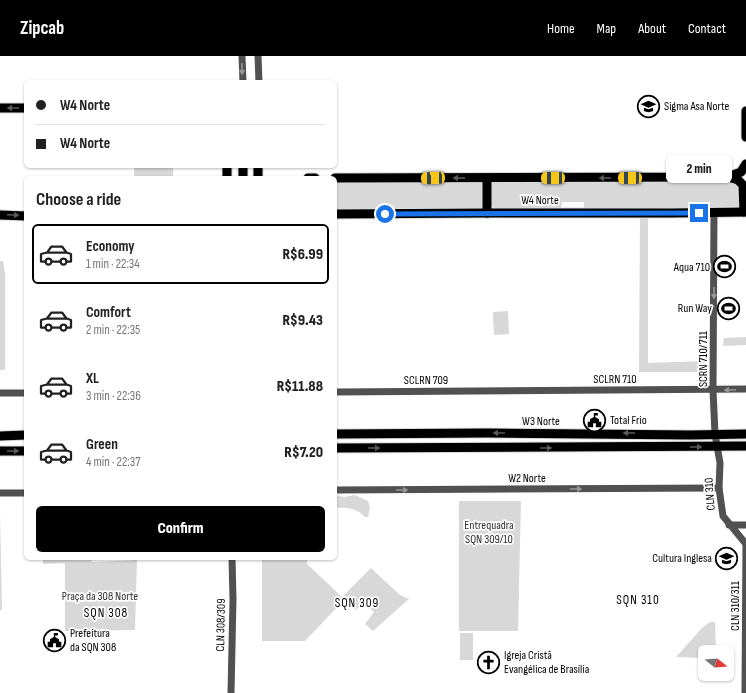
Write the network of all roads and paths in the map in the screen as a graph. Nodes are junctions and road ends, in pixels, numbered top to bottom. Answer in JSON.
{"nodes":[{"id":1,"x":242,"y":56,"type":"edge"},
{"id":2,"x":258,"y":56,"type":"edge"},
{"id":3,"x":243,"y":80,"type":"edge"},
{"id":4,"x":259,"y":80,"type":"edge"},
{"id":5,"x":0,"y":108,"type":"edge"},
{"id":6,"x":24,"y":108,"type":"edge"},
{"id":7,"x":746,"y":111,"type":"edge"},
{"id":8,"x":746,"y":137,"type":"edge"},
{"id":9,"x":746,"y":164,"type":"edge"},
{"id":10,"x":728,"y":177,"type":"junction"},
{"id":11,"x":337,"y":178,"type":"edge"},
{"id":12,"x":487,"y":178,"type":"junction"},
{"id":13,"x":487,"y":212,"type":"junction"},
{"id":14,"x":714,"y":212,"type":"junction"},
{"id":15,"x":745,"y":212,"type":"edge"},
{"id":16,"x":337,"y":214,"type":"edge"},
{"id":17,"x":0,"y":215,"type":"edge"},
{"id":18,"x":24,"y":216,"type":"edge"},
{"id":19,"x":746,"y":389,"type":"edge"},
{"id":20,"x":516,"y":390,"type":"joint"},
{"id":21,"x":713,"y":390,"type":"junction"},
{"id":22,"x":337,"y":392,"type":"edge"},
{"id":23,"x":0,"y":393,"type":"edge"},
{"id":24,"x":24,"y":393,"type":"edge"},
{"id":25,"x":337,"y":434,"type":"edge"},
{"id":26,"x":665,"y":434,"type":"junction"},
{"id":27,"x":715,"y":434,"type":"junction"},
{"id":28,"x":746,"y":434,"type":"edge"},
{"id":29,"x":24,"y":435,"type":"edge"},
{"id":30,"x":0,"y":436,"type":"edge"},
{"id":31,"x":746,"y":446,"type":"edge"},
{"id":32,"x":668,"y":447,"type":"junction"},
{"id":33,"x":718,"y":447,"type":"junction"},
{"id":34,"x":337,"y":448,"type":"edge"},
{"id":35,"x":646,"y":448,"type":"junction"},
{"id":36,"x":0,"y":451,"type":"edge"},
{"id":37,"x":24,"y":451,"type":"edge"},
{"id":38,"x":719,"y":488,"type":"junction"},
{"id":39,"x":337,"y":490,"type":"edge"},
{"id":40,"x":0,"y":493,"type":"edge"},
{"id":41,"x":24,"y":493,"type":"edge"},
{"id":42,"x":746,"y":524,"type":"edge"},
{"id":43,"x":730,"y":525,"type":"junction"},
{"id":44,"x":746,"y":543,"type":"edge"},
{"id":45,"x":232,"y":560,"type":"edge"},
{"id":46,"x":231,"y":693,"type":"edge"},
{"id":47,"x":745,"y":693,"type":"edge"}],
"edges":[{"from":1,"to":3,"type":"street","one_way":true},
{"from":2,"to":4,"type":"street"},
{"from":6,"to":5,"type":"main road","one_way":true},
{"from":7,"to":8,"type":"main road"},
{"from":9,"to":10,"type":"main road"},
{"from":10,"to":12,"type":"main road","one_way":true},
{"from":10,"to":15,"type":"main road"},
{"from":12,"to":11,"type":"main road","one_way":true},
{"from":12,"to":13,"type":"main road"},
{"from":13,"to":14,"type":"main road","name":"W4 Norte"},
{"from":13,"to":16,"type":"main road","name":"W4 Norte"},
{"from":14,"to":15,"type":"main road","name":"W4 Norte"},
{"from":14,"to":21,"type":"street","name":"SCRN 710/711","one_way":true},
{"from":17,"to":18,"type":"main road","one_way":true},
{"from":19,"to":21,"type":"street","name":"SCLRN 710","one_way":true},
{"from":20,"to":21,"type":"street","name":"SCLRN 710"},
{"from":20,"to":22,"type":"street","name":"SCLRN 709"},
{"from":21,"to":27,"type":"street","name":"SCRN 710/711"},
{"from":23,"to":24,"type":"street"},
{"from":26,"to":25,"type":"main road","name":"W3 Norte","one_way":true},
{"from":26,"to":27,"type":"main road","name":"W3 Norte"},
{"from":26,"to":32,"type":"main road"},
{"from":26,"to":35,"type":"main road"},
{"from":27,"to":28,"type":"main road","name":"W3 Norte"},
{"from":27,"to":33,"type":"street","name":"CLN 310"},
{"from":29,"to":30,"type":"main road"},
{"from":31,"to":33,"type":"main road"},
{"from":32,"to":33,"type":"main road","one_way":true},
{"from":32,"to":35,"type":"main road"},
{"from":33,"to":38,"type":"street","name":"CLN 310"},
{"from":34,"to":35,"type":"main road","one_way":true},
{"from":36,"to":37,"type":"main road","one_way":true},
{"from":39,"to":38,"type":"street","name":"W2 Norte","one_way":true},
{"from":38,"to":43,"type":"street","name":"CLN 310"},
{"from":40,"to":41,"type":"street"},
{"from":42,"to":43,"type":"street"},
{"from":43,"to":44,"type":"street","name":"CLN 310"},
{"from":44,"to":47,"type":"street","name":"CLN 310/311"},
{"from":45,"to":46,"type":"street","name":"CLN 308/309"}]}
